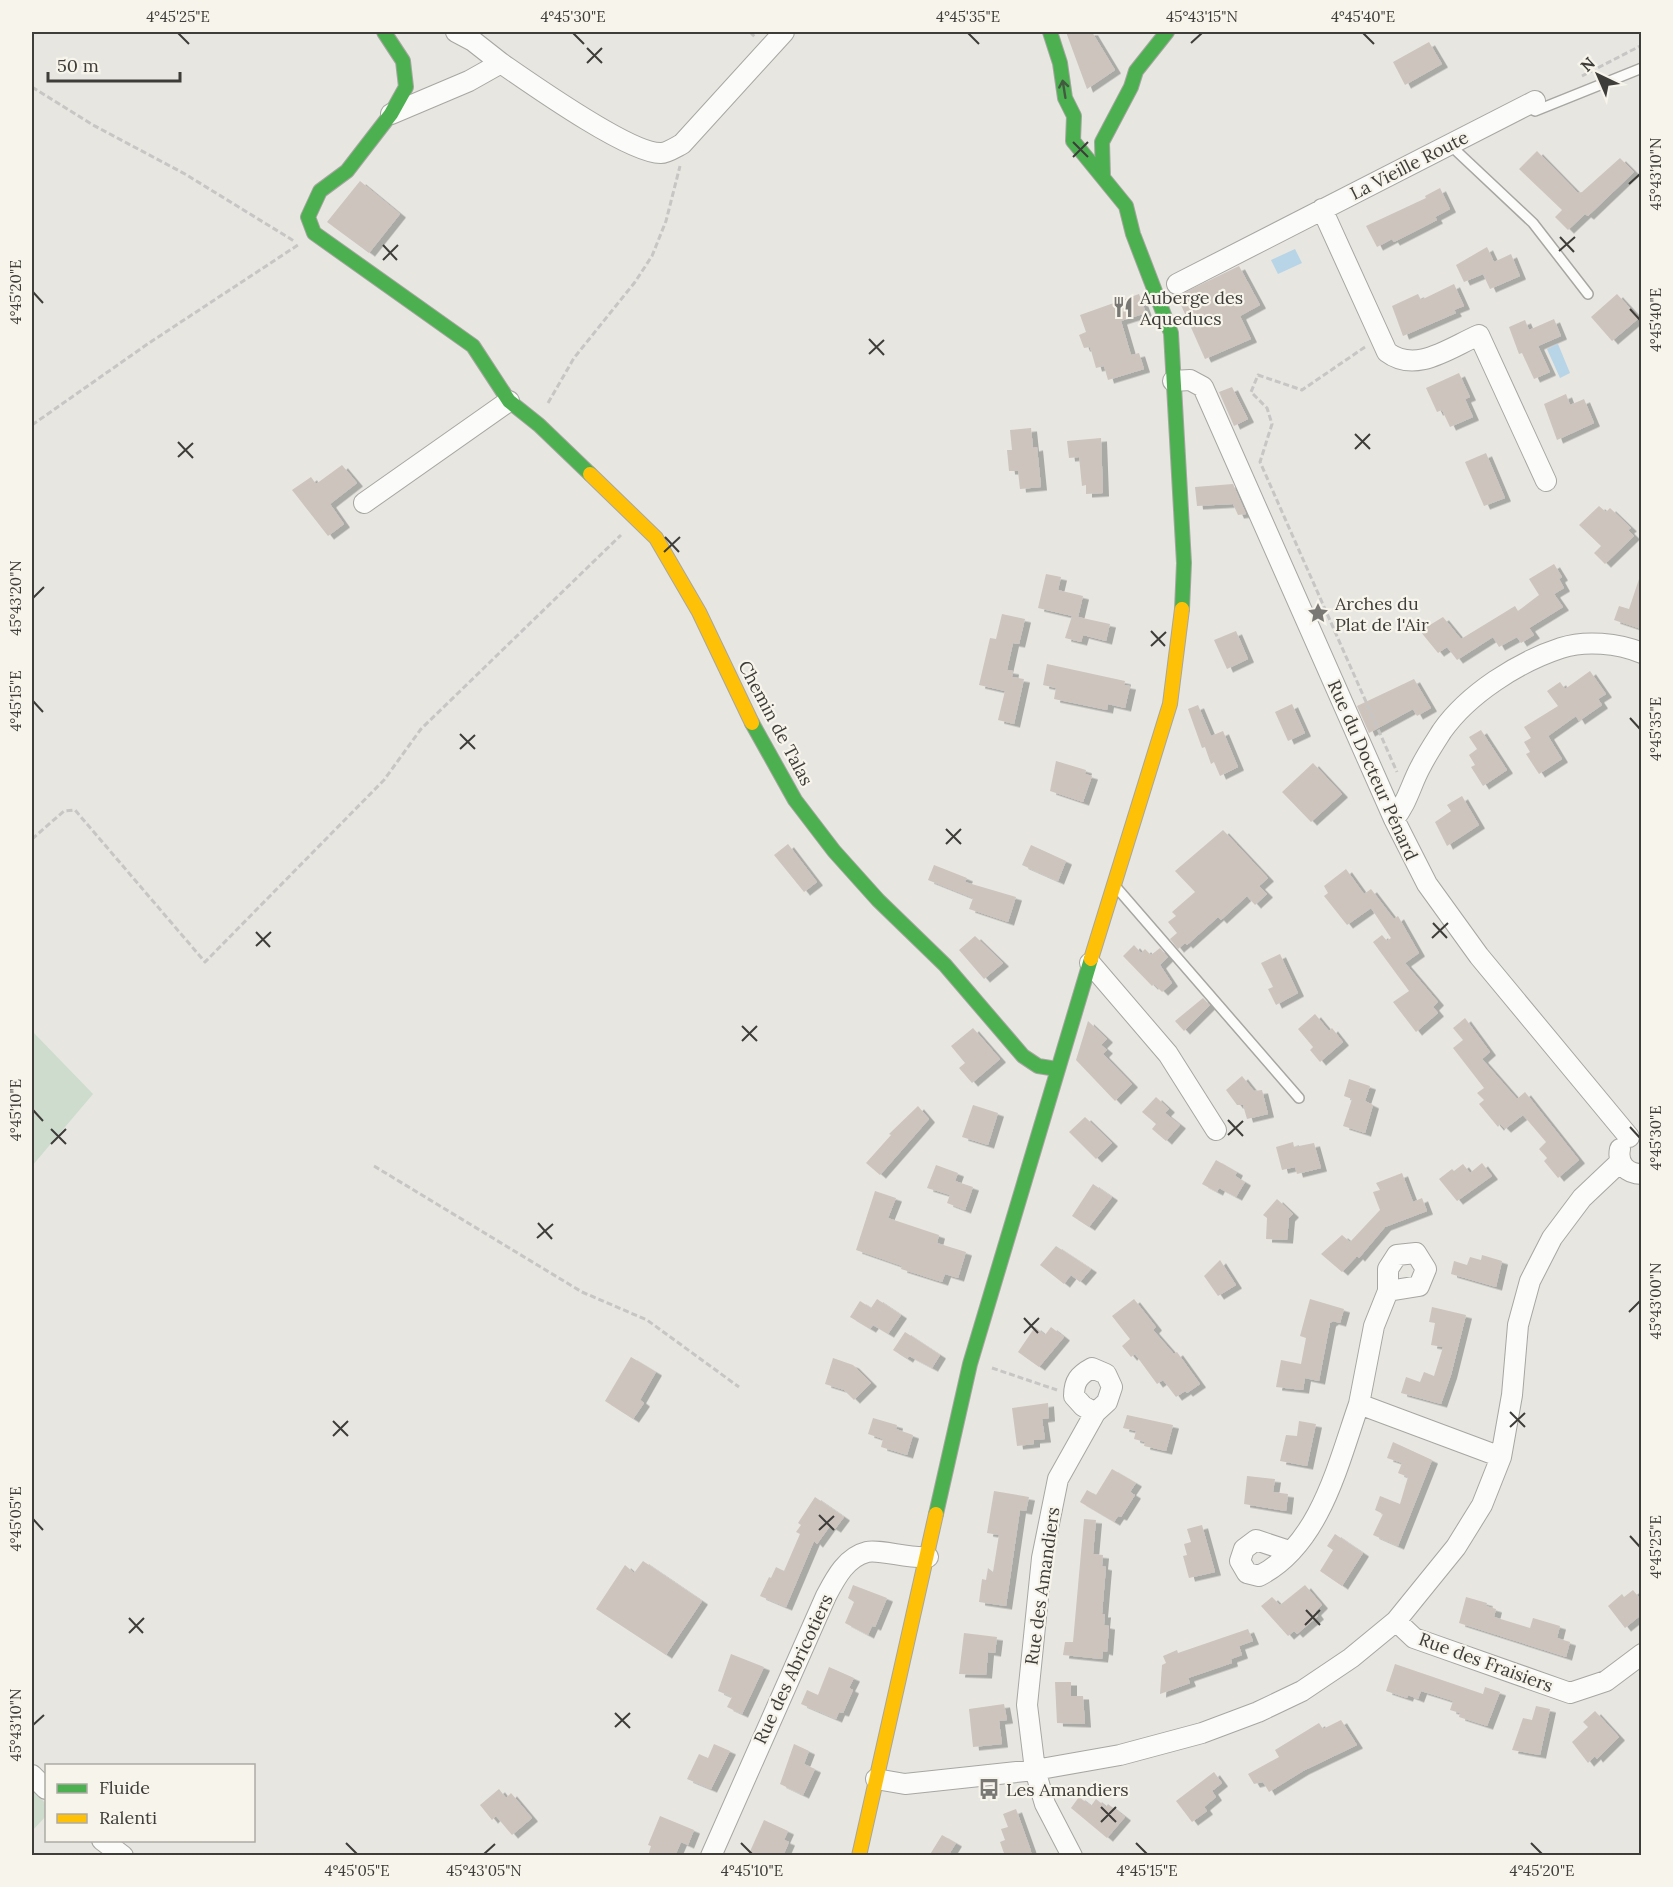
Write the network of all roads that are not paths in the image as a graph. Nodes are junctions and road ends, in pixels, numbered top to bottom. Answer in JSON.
{"nodes":[{"id":1,"x":384,"y":32,"type":"edge"},
{"id":2,"x":456,"y":32,"type":"edge"},
{"id":3,"x":784,"y":32,"type":"edge"},
{"id":4,"x":1037,"y":32,"type":"edge"},
{"id":5,"x":1050,"y":32,"type":"edge"},
{"id":6,"x":1167,"y":32,"type":"edge"},
{"id":7,"x":501,"y":63,"type":"junction"},
{"id":8,"x":1641,"y":68,"type":"edge"},
{"id":9,"x":1046,"y":71,"type":"dead end"},
{"id":10,"x":1136,"y":71,"type":"junction"},
{"id":11,"x":1529,"y":104,"type":"joint"},
{"id":12,"x":1055,"y":108,"type":"dead end"},
{"id":13,"x":1071,"y":110,"type":"junction"},
{"id":14,"x":1105,"y":110,"type":"dead end"},
{"id":15,"x":391,"y":114,"type":"junction"},
{"id":16,"x":1058,"y":128,"type":"dead end"},
{"id":17,"x":1073,"y":141,"type":"junction"},
{"id":18,"x":1102,"y":142,"type":"junction"},
{"id":19,"x":1449,"y":144,"type":"junction"},
{"id":20,"x":1078,"y":169,"type":"junction"},
{"id":21,"x":1103,"y":177,"type":"junction"},
{"id":22,"x":1322,"y":209,"type":"junction"},
{"id":23,"x":1133,"y":234,"type":"junction"},
{"id":24,"x":1169,"y":288,"type":"junction"},
{"id":25,"x":1588,"y":294,"type":"dead end"},
{"id":26,"x":1173,"y":381,"type":"junction"},
{"id":27,"x":509,"y":401,"type":"junction"},
{"id":28,"x":1546,"y":481,"type":"dead end"},
{"id":29,"x":364,"y":503,"type":"dead end"},
{"id":30,"x":1641,"y":654,"type":"edge"},
{"id":31,"x":1394,"y":819,"type":"junction"},
{"id":32,"x":1114,"y":884,"type":"junction"},
{"id":33,"x":1090,"y":963,"type":"junction"},
{"id":34,"x":1057,"y":1069,"type":"junction"},
{"id":35,"x":1299,"y":1098,"type":"dead end"},
{"id":36,"x":1216,"y":1130,"type":"dead end"},
{"id":37,"x":1635,"y":1136,"type":"edge"},
{"id":38,"x":1620,"y":1162,"type":"junction"},
{"id":39,"x":1641,"y":1174,"type":"edge"},
{"id":40,"x":1388,"y":1291,"type":"dead end"},
{"id":41,"x":1359,"y":1404,"type":"junction"},
{"id":42,"x":1095,"y":1413,"type":"junction"},
{"id":43,"x":1501,"y":1457,"type":"junction"},
{"id":44,"x":1289,"y":1551,"type":"dead end"},
{"id":45,"x":928,"y":1557,"type":"junction"},
{"id":46,"x":1396,"y":1621,"type":"junction"},
{"id":47,"x":1641,"y":1654,"type":"edge"},
{"id":48,"x":1035,"y":1770,"type":"junction"},
{"id":49,"x":32,"y":1775,"type":"edge"},
{"id":50,"x":876,"y":1779,"type":"junction"},
{"id":51,"x":45,"y":1788,"type":"edge"},
{"id":52,"x":105,"y":1842,"type":"edge"},
{"id":53,"x":123,"y":1856,"type":"edge"},
{"id":54,"x":711,"y":1856,"type":"edge"},
{"id":55,"x":859,"y":1856,"type":"edge"},
{"id":56,"x":1072,"y":1856,"type":"edge"}],
"edges":[{"from":1,"to":15,"type":"main road"},
{"from":2,"to":7,"type":"street"},
{"from":3,"to":7,"type":"street"},
{"from":4,"to":9,"type":"main road"},
{"from":13,"to":5,"type":"main road","one_way":true},
{"from":6,"to":10,"type":"main road"},
{"from":7,"to":15,"type":"street"},
{"from":8,"to":11,"type":"lane"},
{"from":10,"to":14,"type":"main road"},
{"from":10,"to":18,"type":"main road"},
{"from":11,"to":19,"type":"street","name":"La Vieille Route"},
{"from":12,"to":17,"type":"main road"},
{"from":13,"to":17,"type":"main road"},
{"from":13,"to":17,"type":"main road"},
{"from":15,"to":27,"type":"main road","name":"Chemin de Talas"},
{"from":16,"to":20,"type":"main road"},
{"from":17,"to":18,"type":"main road"},
{"from":17,"to":20,"type":"main road"},
{"from":17,"to":21,"type":"main road"},
{"from":18,"to":21,"type":"main road"},
{"from":19,"to":22,"type":"street","name":"La Vieille Route"},
{"from":19,"to":25,"type":"lane"},
{"from":20,"to":23,"type":"main road"},
{"from":21,"to":23,"type":"main road"},
{"from":22,"to":24,"type":"street","name":"La Vieille Route"},
{"from":22,"to":28,"type":"street"},
{"from":23,"to":24,"type":"main road"},
{"from":24,"to":26,"type":"main road"},
{"from":26,"to":31,"type":"street","name":"Rue du Docteur Pénard"},
{"from":26,"to":32,"type":"main road"},
{"from":27,"to":29,"type":"street"},
{"from":27,"to":34,"type":"main road","name":"Chemin de Talas"},
{"from":30,"to":31,"type":"street"},
{"from":31,"to":37,"type":"street","name":"Rue du Docteur Pénard"},
{"from":32,"to":33,"type":"main road"},
{"from":32,"to":35,"type":"lane"},
{"from":33,"to":34,"type":"main road"},
{"from":33,"to":36,"type":"street"},
{"from":34,"to":45,"type":"main road"},
{"from":37,"to":38,"type":"street"},
{"from":38,"to":39,"type":"street"},
{"from":38,"to":43,"type":"street"},
{"from":40,"to":41,"type":"street"},
{"from":41,"to":43,"type":"street"},
{"from":41,"to":44,"type":"street"},
{"from":42,"to":42,"type":"street"},
{"from":42,"to":48,"type":"street","name":"Rue des Amandiers"},
{"from":43,"to":46,"type":"street"},
{"from":45,"to":50,"type":"main road"},
{"from":45,"to":54,"type":"street","name":"Rue des Abricotiers"},
{"from":46,"to":47,"type":"street","name":"Rue des Fraisiers"},
{"from":46,"to":48,"type":"street"},
{"from":48,"to":50,"type":"street"},
{"from":48,"to":56,"type":"street","name":"Rue des Amandiers"},
{"from":49,"to":51,"type":"street"},
{"from":50,"to":55,"type":"main road"},
{"from":52,"to":53,"type":"street"}]}
